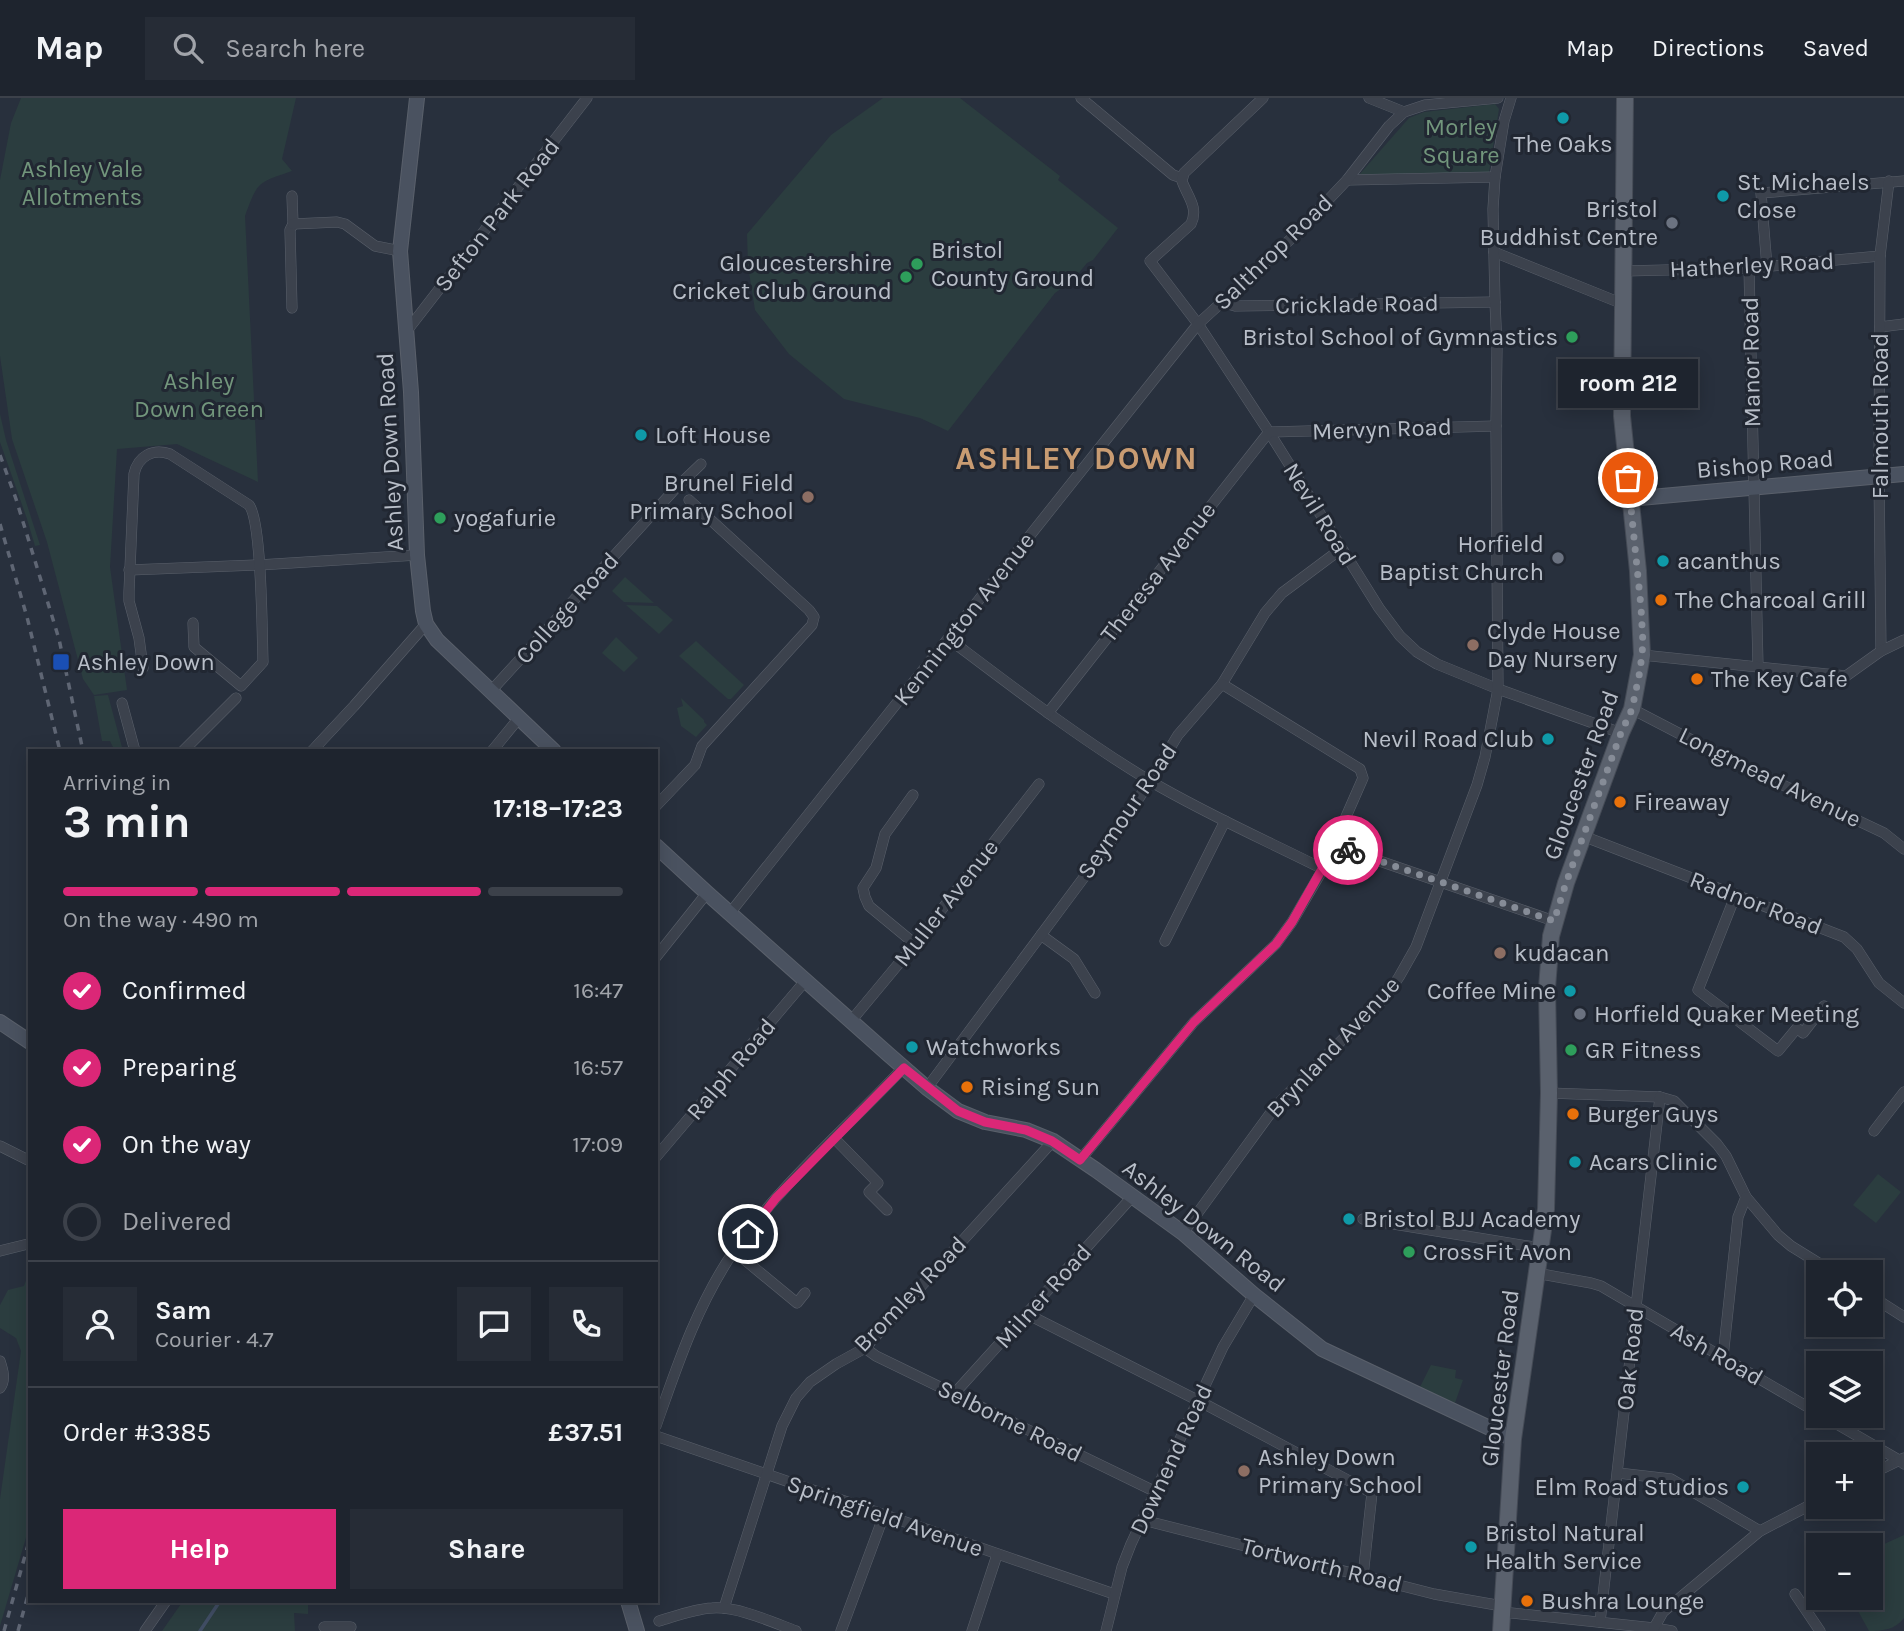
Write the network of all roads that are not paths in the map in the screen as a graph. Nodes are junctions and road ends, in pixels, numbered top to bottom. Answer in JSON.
{"nodes":[{"id":1,"x":418,"y":98,"type":"edge"},
{"id":2,"x":587,"y":98,"type":"edge"},
{"id":3,"x":1081,"y":98,"type":"edge"},
{"id":4,"x":1263,"y":98,"type":"edge"},
{"id":5,"x":1369,"y":98,"type":"edge"},
{"id":6,"x":1498,"y":98,"type":"edge"},
{"id":7,"x":1511,"y":98,"type":"edge"},
{"id":8,"x":1626,"y":98,"type":"edge"},
{"id":9,"x":1404,"y":112,"type":"junction"},
{"id":10,"x":1495,"y":177,"type":"junction"},
{"id":11,"x":1182,"y":178,"type":"junction"},
{"id":12,"x":1347,"y":180,"type":"junction"},
{"id":13,"x":1889,"y":181,"type":"junction"},
{"id":14,"x":1904,"y":181,"type":"edge"},
{"id":15,"x":292,"y":196,"type":"dead end"},
{"id":16,"x":293,"y":224,"type":"junction"},
{"id":17,"x":400,"y":251,"type":"junction"},
{"id":18,"x":1494,"y":252,"type":"junction"},
{"id":19,"x":1880,"y":256,"type":"junction"},
{"id":20,"x":1767,"y":267,"type":"junction"},
{"id":21,"x":1749,"y":268,"type":"junction"},
{"id":22,"x":1624,"y":271,"type":"junction"},
{"id":23,"x":1221,"y":302,"type":"junction"},
{"id":24,"x":1494,"y":302,"type":"junction"},
{"id":25,"x":1623,"y":304,"type":"junction"},
{"id":26,"x":292,"y":308,"type":"dead end"},
{"id":27,"x":1198,"y":324,"type":"junction"},
{"id":28,"x":1904,"y":324,"type":"edge"},
{"id":29,"x":1880,"y":327,"type":"junction"},
{"id":30,"x":406,"y":332,"type":"junction"},
{"id":31,"x":1496,"y":426,"type":"junction"},
{"id":32,"x":1269,"y":432,"type":"junction"},
{"id":33,"x":701,"y":464,"type":"dead end"},
{"id":34,"x":1904,"y":474,"type":"edge"},
{"id":35,"x":1879,"y":475,"type":"junction"},
{"id":36,"x":1753,"y":488,"type":"junction"},
{"id":37,"x":1629,"y":499,"type":"junction"},
{"id":38,"x":689,"y":500,"type":"dead end"},
{"id":39,"x":1341,"y":549,"type":"junction"},
{"id":40,"x":418,"y":555,"type":"junction"},
{"id":41,"x":259,"y":565,"type":"junction"},
{"id":42,"x":129,"y":570,"type":"junction"},
{"id":43,"x":193,"y":623,"type":"dead end"},
{"id":44,"x":426,"y":624,"type":"junction"},
{"id":45,"x":948,"y":639,"type":"junction"},
{"id":46,"x":1904,"y":640,"type":"edge"},
{"id":47,"x":1881,"y":651,"type":"junction"},
{"id":48,"x":1642,"y":655,"type":"junction"},
{"id":49,"x":1758,"y":666,"type":"junction"},
{"id":50,"x":143,"y":668,"type":"dead end"},
{"id":51,"x":1222,"y":684,"type":"junction"},
{"id":52,"x":1498,"y":689,"type":"junction"},
{"id":53,"x":491,"y":691,"type":"junction"},
{"id":54,"x":236,"y":698,"type":"dead end"},
{"id":55,"x":122,"y":703,"type":"dead end"},
{"id":56,"x":1632,"y":709,"type":"junction"},
{"id":57,"x":1048,"y":713,"type":"junction"},
{"id":58,"x":519,"y":718,"type":"junction"},
{"id":59,"x":1621,"y":733,"type":"junction"},
{"id":60,"x":134,"y":749,"type":"edge"},
{"id":61,"x":185,"y":749,"type":"edge"},
{"id":62,"x":314,"y":749,"type":"edge"},
{"id":63,"x":494,"y":749,"type":"edge"},
{"id":64,"x":552,"y":749,"type":"edge"},
{"id":65,"x":1150,"y":781,"type":"junction"},
{"id":66,"x":1040,"y":783,"type":"dead end"},
{"id":67,"x":913,"y":795,"type":"dead end"},
{"id":68,"x":658,"y":804,"type":"edge"},
{"id":69,"x":1225,"y":821,"type":"junction"},
{"id":70,"x":1583,"y":836,"type":"junction"},
{"id":71,"x":1333,"y":845,"type":"junction"},
{"id":72,"x":658,"y":848,"type":"edge"},
{"id":73,"x":1904,"y":849,"type":"edge"},
{"id":74,"x":1322,"y":869,"type":"junction"},
{"id":75,"x":1441,"y":882,"type":"junction"},
{"id":76,"x":707,"y":893,"type":"junction"},
{"id":77,"x":1736,"y":894,"type":"junction"},
{"id":78,"x":730,"y":913,"type":"junction"},
{"id":79,"x":1554,"y":921,"type":"junction"},
{"id":80,"x":1041,"y":935,"type":"junction"},
{"id":81,"x":1165,"y":941,"type":"dead end"},
{"id":82,"x":915,"y":944,"type":"junction"},
{"id":83,"x":658,"y":954,"type":"edge"},
{"id":84,"x":806,"y":980,"type":"junction"},
{"id":85,"x":1095,"y":993,"type":"dead end"},
{"id":86,"x":1904,"y":1003,"type":"edge"},
{"id":87,"x":1824,"y":1006,"type":"dead end"},
{"id":88,"x":851,"y":1021,"type":"junction"},
{"id":89,"x":0,"y":1022,"type":"edge"},
{"id":90,"x":28,"y":1041,"type":"edge"},
{"id":91,"x":904,"y":1068,"type":"junction"},
{"id":92,"x":927,"y":1087,"type":"junction"},
{"id":93,"x":1904,"y":1092,"type":"edge"},
{"id":94,"x":1549,"y":1093,"type":"junction"},
{"id":95,"x":1660,"y":1097,"type":"junction"},
{"id":96,"x":1874,"y":1131,"type":"dead end"},
{"id":97,"x":834,"y":1138,"type":"junction"},
{"id":98,"x":1052,"y":1141,"type":"junction"},
{"id":99,"x":0,"y":1146,"type":"edge"},
{"id":100,"x":658,"y":1155,"type":"edge"},
{"id":101,"x":28,"y":1160,"type":"edge"},
{"id":102,"x":1080,"y":1160,"type":"junction"},
{"id":103,"x":1132,"y":1197,"type":"junction"},
{"id":104,"x":1746,"y":1197,"type":"junction"},
{"id":105,"x":887,"y":1210,"type":"dead end"},
{"id":106,"x":1363,"y":1219,"type":"dead end"},
{"id":107,"x":1183,"y":1233,"type":"junction"},
{"id":108,"x":28,"y":1244,"type":"dead end"},
{"id":109,"x":1540,"y":1248,"type":"junction"},
{"id":110,"x":0,"y":1251,"type":"edge"},
{"id":111,"x":734,"y":1251,"type":"junction"},
{"id":112,"x":1814,"y":1260,"type":"edge"},
{"id":113,"x":1536,"y":1273,"type":"junction"},
{"id":114,"x":805,"y":1293,"type":"dead end"},
{"id":115,"x":1254,"y":1295,"type":"junction"},
{"id":116,"x":1883,"y":1304,"type":"edge"},
{"id":117,"x":1636,"y":1306,"type":"junction"},
{"id":118,"x":1027,"y":1314,"type":"junction"},
{"id":119,"x":1904,"y":1317,"type":"edge"},
{"id":120,"x":864,"y":1348,"type":"junction"},
{"id":121,"x":1723,"y":1357,"type":"junction"},
{"id":122,"x":0,"y":1361,"type":"edge"},
{"id":123,"x":0,"y":1388,"type":"edge"},
{"id":124,"x":954,"y":1394,"type":"junction"},
{"id":125,"x":1199,"y":1401,"type":"junction"},
{"id":126,"x":1806,"y":1406,"type":"edge"},
{"id":127,"x":658,"y":1420,"type":"edge"},
{"id":128,"x":1845,"y":1428,"type":"edge"},
{"id":129,"x":658,"y":1437,"type":"edge"},
{"id":130,"x":1513,"y":1439,"type":"junction"},
{"id":131,"x":1902,"y":1460,"type":"edge"},
{"id":132,"x":1883,"y":1469,"type":"edge"},
{"id":133,"x":1618,"y":1473,"type":"junction"},
{"id":134,"x":767,"y":1474,"type":"junction"},
{"id":135,"x":1156,"y":1492,"type":"junction"},
{"id":136,"x":1806,"y":1507,"type":"edge"},
{"id":137,"x":884,"y":1515,"type":"junction"},
{"id":138,"x":1143,"y":1520,"type":"junction"},
{"id":139,"x":1760,"y":1531,"type":"junction"},
{"id":140,"x":996,"y":1555,"type":"junction"},
{"id":141,"x":1363,"y":1576,"type":"junction"},
{"id":142,"x":1114,"y":1594,"type":"junction"},
{"id":143,"x":1795,"y":1594,"type":"dead end"},
{"id":144,"x":165,"y":1603,"type":"edge"},
{"id":145,"x":629,"y":1603,"type":"edge"},
{"id":146,"x":724,"y":1608,"type":"junction"},
{"id":147,"x":1502,"y":1609,"type":"junction"},
{"id":148,"x":659,"y":1621,"type":"dead end"},
{"id":149,"x":1600,"y":1622,"type":"junction"},
{"id":150,"x":351,"y":1627,"type":"dead end"},
{"id":151,"x":324,"y":1628,"type":"dead end"},
{"id":152,"x":640,"y":1628,"type":"edge"},
{"id":153,"x":1654,"y":1628,"type":"junction"},
{"id":154,"x":337,"y":1629,"type":"edge"},
{"id":155,"x":145,"y":1631,"type":"edge"},
{"id":156,"x":796,"y":1631,"type":"edge"},
{"id":157,"x":841,"y":1631,"type":"edge"},
{"id":158,"x":972,"y":1631,"type":"edge"},
{"id":159,"x":1106,"y":1631,"type":"edge"},
{"id":160,"x":1501,"y":1631,"type":"edge"},
{"id":161,"x":1672,"y":1631,"type":"edge"},
{"id":162,"x":1820,"y":1631,"type":"edge"}],
"edges":[{"from":1,"to":17,"type":"main road","name":"Ashley Down Road"},
{"from":2,"to":30,"type":"street","name":"Sefton Park Road"},
{"from":3,"to":11,"type":"street"},
{"from":4,"to":11,"type":"street"},
{"from":5,"to":9,"type":"street"},
{"from":6,"to":9,"type":"street"},
{"from":7,"to":10,"type":"street","name":"Brynland Avenue"},
{"from":8,"to":22,"type":"main road","name":"Gloucester Road"},
{"from":9,"to":12,"type":"street"},
{"from":10,"to":12,"type":"street"},
{"from":10,"to":18,"type":"street","name":"Brynland Avenue"},
{"from":11,"to":27,"type":"street","name":"Nevil Road"},
{"from":12,"to":23,"type":"street","name":"Salthrop Road"},
{"from":13,"to":14,"type":"street"},
{"from":13,"to":19,"type":"street","name":"Falmouth Road"},
{"from":13,"to":20,"type":"street"},
{"from":15,"to":16,"type":"street"},
{"from":16,"to":17,"type":"street"},
{"from":16,"to":26,"type":"street"},
{"from":17,"to":30,"type":"main road","name":"Ashley Down Road"},
{"from":18,"to":24,"type":"street","name":"Brynland Avenue"},
{"from":18,"to":25,"type":"street"},
{"from":19,"to":20,"type":"street","name":"Hatherley Road"},
{"from":19,"to":29,"type":"street","name":"Falmouth Road"},
{"from":20,"to":21,"type":"street","name":"Hatherley Road"},
{"from":21,"to":22,"type":"street","name":"Hatherley Road"},
{"from":21,"to":36,"type":"street","name":"Manor Road"},
{"from":22,"to":25,"type":"main road","name":"Gloucester Road"},
{"from":23,"to":24,"type":"street","name":"Cricklade Road"},
{"from":23,"to":27,"type":"street","name":"Salthrop Road"},
{"from":24,"to":31,"type":"street","name":"Brynland Avenue"},
{"from":25,"to":37,"type":"main road","name":"Gloucester Road"},
{"from":27,"to":32,"type":"street","name":"Nevil Road"},
{"from":27,"to":45,"type":"street","name":"Kennington Avenue"},
{"from":28,"to":29,"type":"street"},
{"from":29,"to":35,"type":"street","name":"Falmouth Road"},
{"from":30,"to":40,"type":"main road","name":"Ashley Down Road"},
{"from":31,"to":32,"type":"street","name":"Mervyn Road"},
{"from":31,"to":52,"type":"street","name":"Brynland Avenue"},
{"from":32,"to":39,"type":"street","name":"Nevil Road"},
{"from":32,"to":57,"type":"street","name":"Theresa Avenue"},
{"from":33,"to":53,"type":"street","name":"College Road"},
{"from":34,"to":35,"type":"main road","name":"Bishop Road"},
{"from":35,"to":36,"type":"main road","name":"Bishop Road"},
{"from":35,"to":47,"type":"street","name":"Falmouth Road"},
{"from":36,"to":37,"type":"main road","name":"Bishop Road"},
{"from":36,"to":49,"type":"street","name":"Manor Road"},
{"from":37,"to":48,"type":"main road","name":"Gloucester Road"},
{"from":38,"to":68,"type":"street"},
{"from":39,"to":51,"type":"street","name":"Seymour Road"},
{"from":39,"to":52,"type":"street","name":"Nevil Road"},
{"from":40,"to":41,"type":"street"},
{"from":40,"to":44,"type":"main road","name":"Ashley Down Road"},
{"from":41,"to":42,"type":"street"},
{"from":41,"to":42,"type":"street"},
{"from":41,"to":43,"type":"street"},
{"from":42,"to":50,"type":"street"},
{"from":44,"to":53,"type":"main road"},
{"from":44,"to":62,"type":"street"},
{"from":45,"to":57,"type":"street"},
{"from":45,"to":78,"type":"street","name":"Kennington Avenue"},
{"from":46,"to":47,"type":"street"},
{"from":47,"to":49,"type":"street"},
{"from":48,"to":49,"type":"street"},
{"from":48,"to":56,"type":"main road","name":"Gloucester Road"},
{"from":51,"to":65,"type":"street","name":"Seymour Road"},
{"from":51,"to":71,"type":"street"},
{"from":52,"to":59,"type":"street","name":"Nevil Road"},
{"from":52,"to":75,"type":"street","name":"Brynland Avenue"},
{"from":53,"to":58,"type":"main road"},
{"from":54,"to":61,"type":"street"},
{"from":55,"to":60,"type":"street"},
{"from":56,"to":59,"type":"main road","name":"Gloucester Road"},
{"from":56,"to":73,"type":"street","name":"Longmead Avenue"},
{"from":57,"to":65,"type":"street"},
{"from":58,"to":63,"type":"street"},
{"from":58,"to":64,"type":"main road"},
{"from":59,"to":70,"type":"main road","name":"Gloucester Road"},
{"from":65,"to":69,"type":"street"},
{"from":65,"to":80,"type":"street","name":"Seymour Road"},
{"from":66,"to":82,"type":"street","name":"Muller Avenue"},
{"from":67,"to":82,"type":"street"},
{"from":69,"to":74,"type":"street"},
{"from":69,"to":81,"type":"street"},
{"from":70,"to":77,"type":"street","name":"Radnor Road"},
{"from":70,"to":79,"type":"main road","name":"Gloucester Road"},
{"from":71,"to":74,"type":"street"},
{"from":71,"to":75,"type":"street"},
{"from":72,"to":76,"type":"main road","name":"Ashley Down Road"},
{"from":74,"to":102,"type":"street"},
{"from":75,"to":79,"type":"street"},
{"from":75,"to":107,"type":"street","name":"Brynland Avenue"},
{"from":76,"to":78,"type":"main road","name":"Ashley Down Road"},
{"from":76,"to":83,"type":"street"},
{"from":77,"to":86,"type":"street","name":"Radnor Road"},
{"from":77,"to":87,"type":"street"},
{"from":78,"to":84,"type":"main road","name":"Ashley Down Road"},
{"from":79,"to":94,"type":"main road","name":"Gloucester Road"},
{"from":80,"to":85,"type":"street"},
{"from":80,"to":92,"type":"street","name":"Seymour Road"},
{"from":82,"to":88,"type":"street","name":"Muller Avenue"},
{"from":84,"to":88,"type":"main road","name":"Ashley Down Road"},
{"from":84,"to":100,"type":"street","name":"Ralph Road"},
{"from":88,"to":91,"type":"main road","name":"Ashley Down Road"},
{"from":89,"to":90,"type":"main road"},
{"from":91,"to":92,"type":"main road","name":"Ashley Down Road"},
{"from":91,"to":97,"type":"street"},
{"from":92,"to":98,"type":"main road","name":"Ashley Down Road"},
{"from":93,"to":96,"type":"street"},
{"from":94,"to":95,"type":"street"},
{"from":94,"to":109,"type":"main road","name":"Gloucester Road"},
{"from":95,"to":104,"type":"street"},
{"from":95,"to":117,"type":"street","name":"Oak Road"},
{"from":97,"to":105,"type":"street"},
{"from":97,"to":111,"type":"street"},
{"from":98,"to":102,"type":"main road","name":"Ashley Down Road"},
{"from":98,"to":120,"type":"street","name":"Bromley Road"},
{"from":99,"to":101,"type":"street"},
{"from":102,"to":103,"type":"main road","name":"Ashley Down Road"},
{"from":103,"to":107,"type":"main road","name":"Ashley Down Road"},
{"from":103,"to":118,"type":"street","name":"Milner Road"},
{"from":104,"to":112,"type":"street"},
{"from":104,"to":121,"type":"street"},
{"from":106,"to":109,"type":"street"},
{"from":107,"to":115,"type":"main road","name":"Ashley Down Road"},
{"from":108,"to":110,"type":"street"},
{"from":109,"to":113,"type":"main road","name":"Gloucester Road"},
{"from":111,"to":114,"type":"street"},
{"from":111,"to":127,"type":"street"},
{"from":113,"to":117,"type":"street","name":"Ash Road"},
{"from":113,"to":130,"type":"main road","name":"Gloucester Road"},
{"from":115,"to":125,"type":"street","name":"Downend Road"},
{"from":115,"to":130,"type":"main road","name":"Ashley Down Road"},
{"from":116,"to":119,"type":"street"},
{"from":117,"to":121,"type":"street","name":"Ash Road"},
{"from":117,"to":133,"type":"street","name":"Oak Road"},
{"from":118,"to":124,"type":"street","name":"Milner Road"},
{"from":118,"to":125,"type":"street"},
{"from":120,"to":124,"type":"street","name":"Selborne Road"},
{"from":120,"to":134,"type":"street","name":"Bromley Road"},
{"from":121,"to":126,"type":"street","name":"Ash Road"},
{"from":122,"to":123,"type":"street"},
{"from":124,"to":135,"type":"street","name":"Selborne Road"},
{"from":125,"to":135,"type":"street","name":"Downend Road"},
{"from":125,"to":141,"type":"street"},
{"from":128,"to":131,"type":"street"},
{"from":129,"to":134,"type":"street","name":"Springfield Avenue"},
{"from":130,"to":147,"type":"main road","name":"Gloucester Road"},
{"from":131,"to":132,"type":"street"},
{"from":133,"to":139,"type":"street"},
{"from":133,"to":149,"type":"street","name":"Oak Road"},
{"from":134,"to":137,"type":"street","name":"Springfield Avenue"},
{"from":134,"to":146,"type":"street","name":"Bromley Road"},
{"from":135,"to":138,"type":"street","name":"Downend Road"},
{"from":136,"to":139,"type":"street"},
{"from":137,"to":140,"type":"street","name":"Springfield Avenue"},
{"from":137,"to":157,"type":"street"},
{"from":138,"to":141,"type":"street","name":"Tortworth Road"},
{"from":138,"to":142,"type":"street","name":"Downend Road"},
{"from":139,"to":153,"type":"street"},
{"from":140,"to":142,"type":"street","name":"Springfield Avenue"},
{"from":140,"to":158,"type":"street"},
{"from":141,"to":147,"type":"street","name":"Tortworth Road"},
{"from":142,"to":159,"type":"street","name":"Downend Road"},
{"from":143,"to":162,"type":"street"},
{"from":144,"to":155,"type":"street"},
{"from":145,"to":152,"type":"main road"},
{"from":146,"to":148,"type":"street"},
{"from":146,"to":156,"type":"street"},
{"from":147,"to":149,"type":"street","name":"Tortworth Road"},
{"from":147,"to":160,"type":"main road","name":"Gloucester Road"},
{"from":149,"to":153,"type":"street","name":"Tortworth Road"},
{"from":150,"to":154,"type":"street"},
{"from":151,"to":154,"type":"street"},
{"from":153,"to":161,"type":"street","name":"Tortworth Road"}]}
